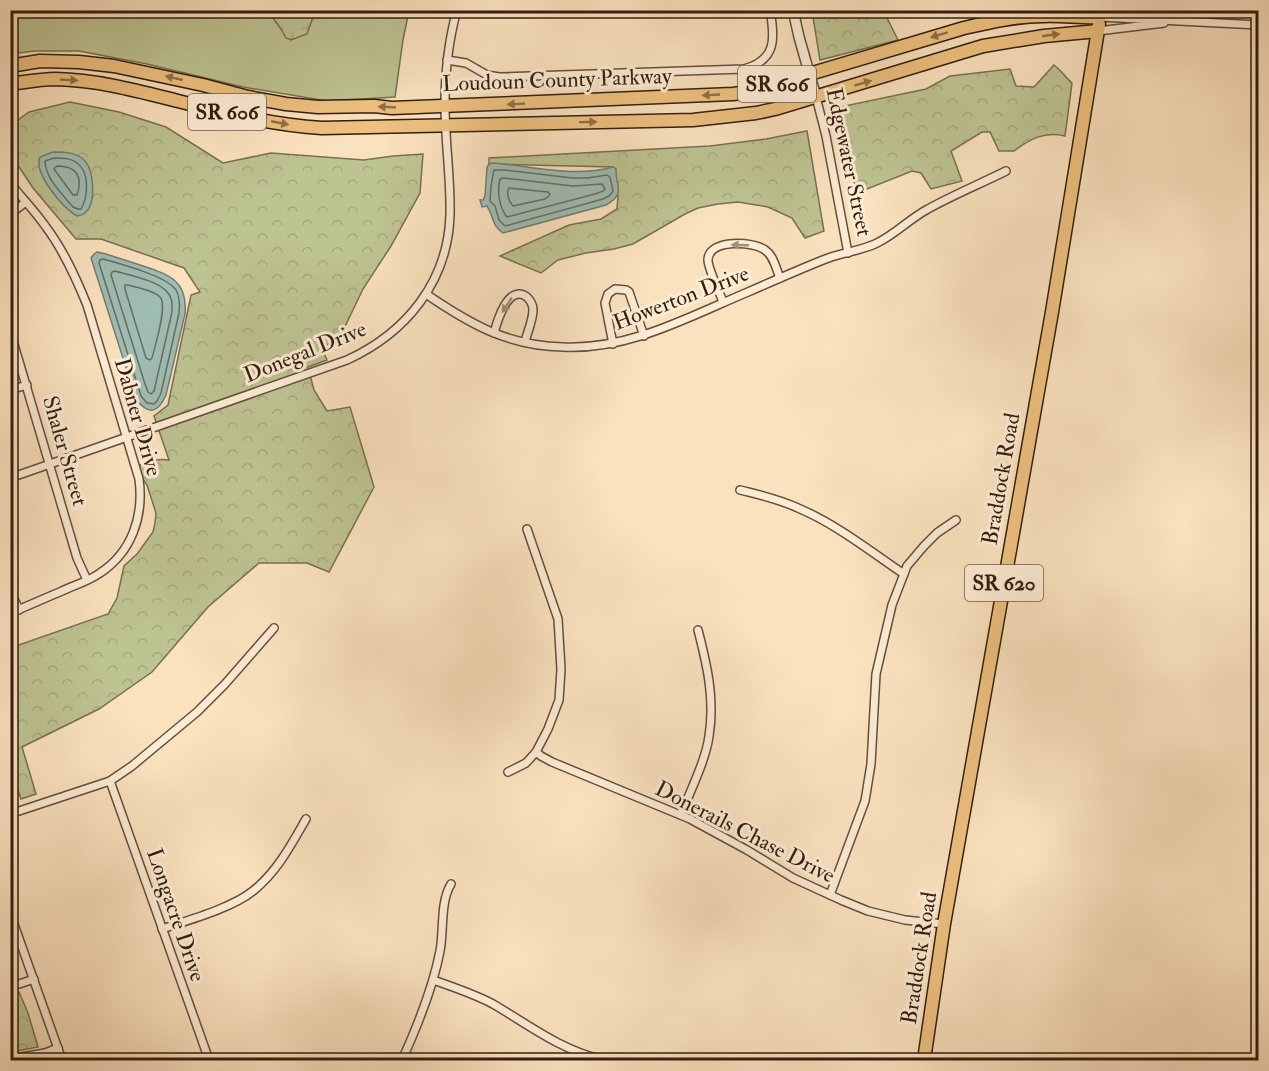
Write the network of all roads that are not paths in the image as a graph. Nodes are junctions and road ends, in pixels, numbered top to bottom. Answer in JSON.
{"nodes":[{"id":1,"x":457,"y":10,"type":"edge"},
{"id":2,"x":770,"y":10,"type":"edge"},
{"id":3,"x":793,"y":10,"type":"edge"},
{"id":4,"x":915,"y":10,"type":"edge"},
{"id":5,"x":928,"y":10,"type":"edge"},
{"id":6,"x":1101,"y":14,"type":"edge"},
{"id":7,"x":1185,"y":21,"type":"junction"},
{"id":8,"x":1258,"y":25,"type":"edge"},
{"id":9,"x":1098,"y":30,"type":"junction"},
{"id":10,"x":447,"y":60,"type":"junction"},
{"id":11,"x":10,"y":66,"type":"edge"},
{"id":12,"x":810,"y":74,"type":"junction"},
{"id":13,"x":10,"y":84,"type":"edge"},
{"id":14,"x":816,"y":97,"type":"junction"},
{"id":15,"x":445,"y":106,"type":"junction"},
{"id":16,"x":446,"y":125,"type":"junction"},
{"id":17,"x":1006,"y":171,"type":"dead end"},
{"id":18,"x":10,"y":183,"type":"edge"},
{"id":19,"x":26,"y":202,"type":"junction"},
{"id":20,"x":10,"y":214,"type":"edge"},
{"id":21,"x":848,"y":252,"type":"junction"},
{"id":22,"x":780,"y":278,"type":"junction"},
{"id":23,"x":426,"y":294,"type":"junction"},
{"id":24,"x":723,"y":303,"type":"junction"},
{"id":25,"x":10,"y":331,"type":"edge"},
{"id":26,"x":494,"y":333,"type":"junction"},
{"id":27,"x":644,"y":336,"type":"junction"},
{"id":28,"x":525,"y":342,"type":"junction"},
{"id":29,"x":613,"y":344,"type":"junction"},
{"id":30,"x":27,"y":385,"type":"junction"},
{"id":31,"x":10,"y":390,"type":"edge"},
{"id":32,"x":126,"y":437,"type":"junction"},
{"id":33,"x":50,"y":464,"type":"junction"},
{"id":34,"x":10,"y":478,"type":"edge"},
{"id":35,"x":740,"y":490,"type":"dead end"},
{"id":36,"x":956,"y":520,"type":"dead end"},
{"id":37,"x":526,"y":529,"type":"dead end"},
{"id":38,"x":904,"y":574,"type":"junction"},
{"id":39,"x":87,"y":580,"type":"junction"},
{"id":40,"x":10,"y":590,"type":"edge"},
{"id":41,"x":19,"y":610,"type":"junction"},
{"id":42,"x":10,"y":613,"type":"edge"},
{"id":43,"x":274,"y":628,"type":"dead end"},
{"id":44,"x":698,"y":630,"type":"dead end"},
{"id":45,"x":536,"y":752,"type":"junction"},
{"id":46,"x":508,"y":772,"type":"dead end"},
{"id":47,"x":111,"y":782,"type":"junction"},
{"id":48,"x":10,"y":814,"type":"edge"},
{"id":49,"x":681,"y":815,"type":"junction"},
{"id":50,"x":306,"y":819,"type":"dead end"},
{"id":51,"x":451,"y":884,"type":"dead end"},
{"id":52,"x":830,"y":895,"type":"junction"},
{"id":53,"x":10,"y":913,"type":"edge"},
{"id":54,"x":944,"y":924,"type":"junction"},
{"id":55,"x":162,"y":929,"type":"junction"},
{"id":56,"x":34,"y":979,"type":"junction"},
{"id":57,"x":433,"y":980,"type":"junction"},
{"id":58,"x":10,"y":987,"type":"edge"},
{"id":59,"x":58,"y":1048,"type":"junction"},
{"id":60,"x":10,"y":1059,"type":"edge"},
{"id":61,"x":62,"y":1060,"type":"edge"},
{"id":62,"x":209,"y":1060,"type":"edge"},
{"id":63,"x":402,"y":1060,"type":"edge"},
{"id":64,"x":604,"y":1060,"type":"edge"},
{"id":65,"x":924,"y":1060,"type":"edge"}],
"edges":[{"from":1,"to":10,"type":"street","name":"Donegal Drive"},
{"from":2,"to":10,"type":"street"},
{"from":3,"to":12,"type":"street","name":"Edgewater Street"},
{"from":4,"to":5,"type":"street"},
{"from":6,"to":7,"type":"street"},
{"from":6,"to":9,"type":"main road","name":"Braddock Road","number":"SR 620"},
{"from":6,"to":12,"type":"main road","name":"Loudoun County Parkway","number":"SR 606","one_way":true},
{"from":7,"to":8,"type":"street"},
{"from":7,"to":9,"type":"street"},
{"from":14,"to":9,"type":"main road","name":"Loudoun County Parkway","number":"SR 606","one_way":true},
{"from":9,"to":54,"type":"main road","name":"Braddock Road","number":"SR 620"},
{"from":10,"to":15,"type":"street","name":"Donegal Drive"},
{"from":15,"to":11,"type":"main road","name":"Loudoun County Parkway","number":"SR 606","one_way":true},
{"from":12,"to":14,"type":"street","name":"Edgewater Street"},
{"from":12,"to":15,"type":"main road","name":"Loudoun County Parkway","number":"SR 606","one_way":true},
{"from":13,"to":16,"type":"main road","name":"Loudoun County Parkway","number":"SR 606","one_way":true},
{"from":16,"to":14,"type":"main road","name":"Loudoun County Parkway","number":"SR 606","one_way":true},
{"from":14,"to":21,"type":"street","name":"Edgewater Street"},
{"from":15,"to":16,"type":"street","name":"Donegal Drive"},
{"from":16,"to":23,"type":"street","name":"Donegal Drive"},
{"from":17,"to":21,"type":"street","name":"Howerton Drive"},
{"from":18,"to":19,"type":"street","name":"Dabner Drive"},
{"from":19,"to":20,"type":"street"},
{"from":19,"to":32,"type":"street","name":"Dabner Drive"},
{"from":21,"to":22,"type":"street","name":"Howerton Drive"},
{"from":22,"to":24,"type":"street","name":"Howerton Drive"},
{"from":22,"to":24,"type":"street","one_way":true},
{"from":23,"to":26,"type":"street","name":"Howerton Drive"},
{"from":23,"to":32,"type":"street","name":"Donegal Drive"},
{"from":24,"to":27,"type":"street","name":"Howerton Drive"},
{"from":25,"to":30,"type":"street","name":"Shaler Street"},
{"from":26,"to":28,"type":"street","name":"Howerton Drive"},
{"from":28,"to":26,"type":"street","one_way":true},
{"from":27,"to":29,"type":"street","name":"Howerton Drive"},
{"from":27,"to":29,"type":"street"},
{"from":28,"to":29,"type":"street","name":"Howerton Drive"},
{"from":30,"to":31,"type":"street"},
{"from":30,"to":33,"type":"street","name":"Shaler Street"},
{"from":32,"to":33,"type":"street","name":"Donegal Drive"},
{"from":32,"to":39,"type":"street","name":"Dabner Drive"},
{"from":33,"to":34,"type":"street","name":"Donegal Drive"},
{"from":33,"to":39,"type":"street","name":"Shaler Street"},
{"from":35,"to":38,"type":"street"},
{"from":36,"to":38,"type":"street"},
{"from":37,"to":45,"type":"street"},
{"from":38,"to":52,"type":"street"},
{"from":39,"to":41,"type":"street","name":"Dabner Drive"},
{"from":40,"to":41,"type":"street"},
{"from":41,"to":42,"type":"street","name":"Dabner Drive"},
{"from":43,"to":47,"type":"street"},
{"from":44,"to":49,"type":"street"},
{"from":45,"to":46,"type":"street"},
{"from":45,"to":49,"type":"street","name":"Donerails Chase Drive"},
{"from":47,"to":48,"type":"street"},
{"from":47,"to":55,"type":"street","name":"Longacre Drive"},
{"from":49,"to":52,"type":"street","name":"Donerails Chase Drive"},
{"from":50,"to":55,"type":"street"},
{"from":51,"to":57,"type":"street"},
{"from":52,"to":54,"type":"street","name":"Donerails Chase Drive"},
{"from":53,"to":56,"type":"street"},
{"from":54,"to":65,"type":"main road","name":"Braddock Road","number":"SR 620"},
{"from":55,"to":62,"type":"street","name":"Longacre Drive"},
{"from":56,"to":58,"type":"street"},
{"from":56,"to":59,"type":"street"},
{"from":57,"to":63,"type":"street"},
{"from":57,"to":64,"type":"street"},
{"from":59,"to":60,"type":"street"},
{"from":59,"to":61,"type":"street"}]}
